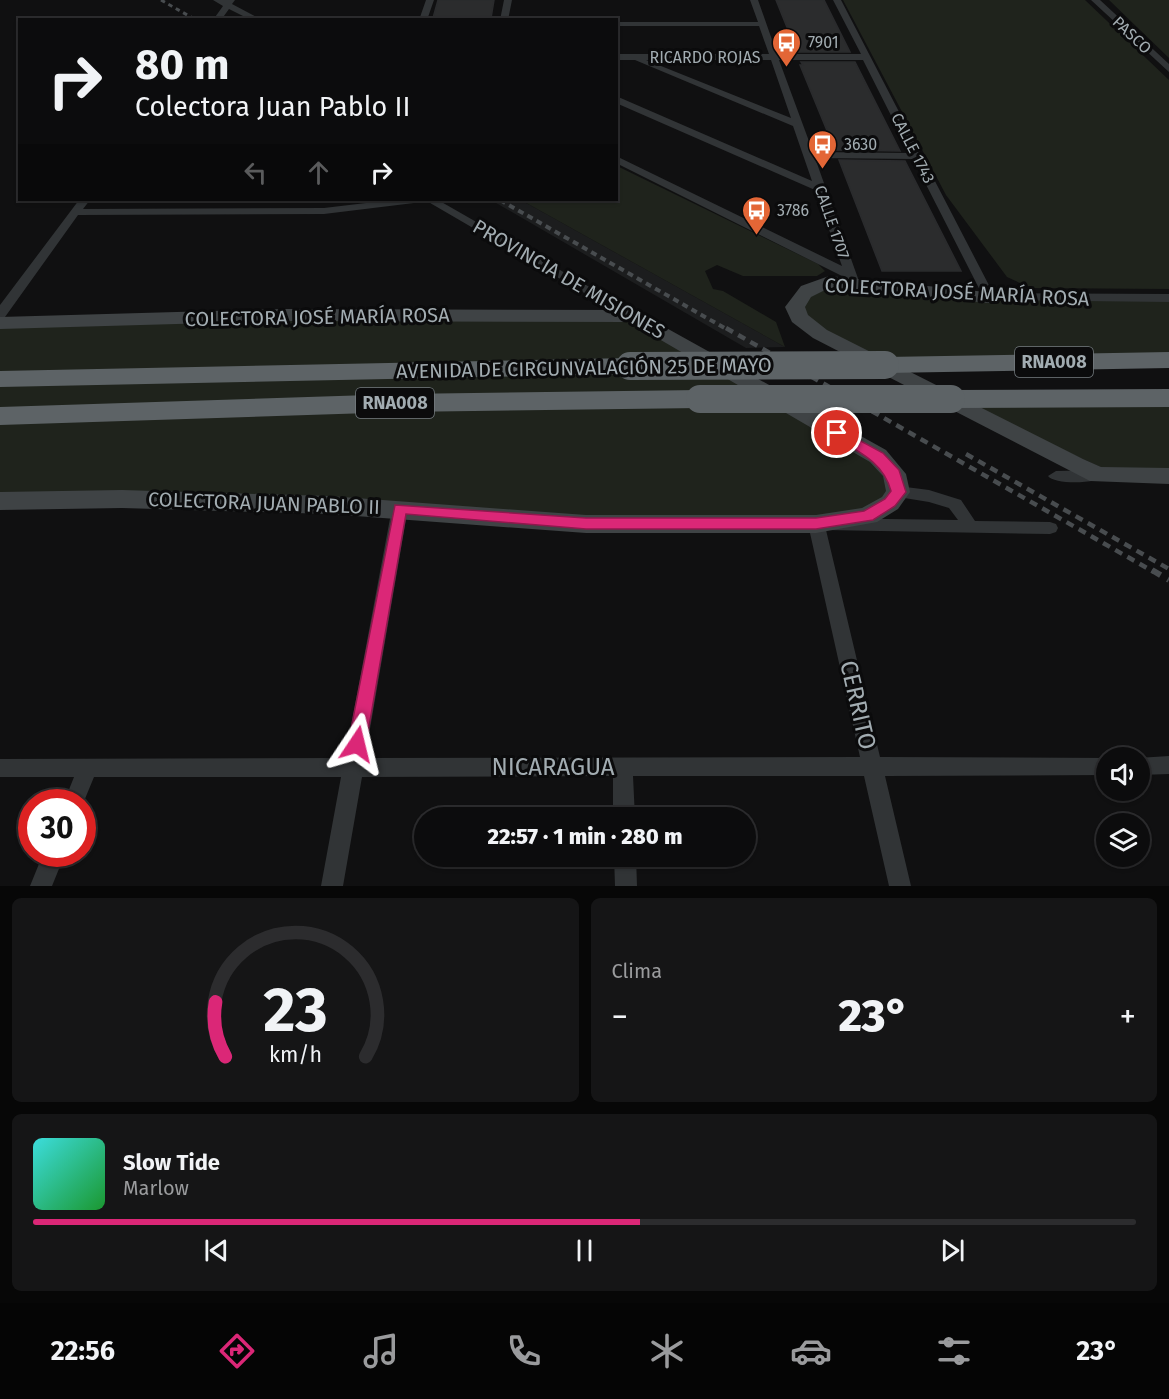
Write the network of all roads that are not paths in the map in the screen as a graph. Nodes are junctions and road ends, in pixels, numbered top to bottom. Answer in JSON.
{"nodes":[{"id":1,"x":217,"y":0,"type":"edge"},
{"id":2,"x":430,"y":0,"type":"edge"},
{"id":3,"x":508,"y":0,"type":"edge"},
{"id":4,"x":754,"y":0,"type":"edge"},
{"id":5,"x":837,"y":0,"type":"edge"},
{"id":6,"x":1095,"y":0,"type":"edge"},
{"id":7,"x":229,"y":2,"type":"edge"},
{"id":8,"x":218,"y":18,"type":"edge"},
{"id":9,"x":255,"y":18,"type":"edge"},
{"id":10,"x":424,"y":18,"type":"edge"},
{"id":11,"x":504,"y":18,"type":"edge"},
{"id":12,"x":618,"y":24,"type":"edge"},
{"id":13,"x":762,"y":24,"type":"junction"},
{"id":14,"x":618,"y":57,"type":"edge"},
{"id":15,"x":631,"y":57,"type":"junction"},
{"id":16,"x":774,"y":57,"type":"junction"},
{"id":17,"x":866,"y":57,"type":"junction"},
{"id":18,"x":1169,"y":69,"type":"edge"},
{"id":19,"x":618,"y":100,"type":"edge"},
{"id":20,"x":797,"y":124,"type":"junction"},
{"id":21,"x":808,"y":155,"type":"junction"},
{"id":22,"x":917,"y":156,"type":"junction"},
{"id":23,"x":618,"y":160,"type":"edge"},
{"id":24,"x":820,"y":188,"type":"junction"},
{"id":25,"x":83,"y":201,"type":"edge"},
{"id":26,"x":406,"y":201,"type":"edge"},
{"id":27,"x":433,"y":201,"type":"edge"},
{"id":28,"x":75,"y":212,"type":"junction"},
{"id":29,"x":852,"y":279,"type":"junction"},
{"id":30,"x":989,"y":297,"type":"junction"},
{"id":31,"x":1169,"y":298,"type":"edge"},
{"id":32,"x":0,"y":314,"type":"edge"},
{"id":33,"x":634,"y":316,"type":"junction"},
{"id":34,"x":0,"y":323,"type":"edge"},
{"id":35,"x":1169,"y":360,"type":"edge"},
{"id":36,"x":0,"y":379,"type":"edge"},
{"id":37,"x":1169,"y":398,"type":"edge"},
{"id":38,"x":0,"y":416,"type":"edge"},
{"id":39,"x":1056,"y":476,"type":"dead end"},
{"id":40,"x":1109,"y":476,"type":"junction"},
{"id":41,"x":1169,"y":476,"type":"edge"},
{"id":42,"x":898,"y":492,"type":"junction"},
{"id":43,"x":0,"y":501,"type":"edge"},
{"id":44,"x":400,"y":508,"type":"junction"},
{"id":45,"x":816,"y":524,"type":"junction"},
{"id":46,"x":971,"y":527,"type":"junction"},
{"id":47,"x":1050,"y":528,"type":"dead end"},
{"id":48,"x":1150,"y":765,"type":"edge"},
{"id":49,"x":1169,"y":765,"type":"edge"},
{"id":50,"x":623,"y":766,"type":"junction"},
{"id":51,"x":873,"y":766,"type":"junction"},
{"id":52,"x":1096,"y":766,"type":"edge"},
{"id":53,"x":353,"y":767,"type":"junction"},
{"id":54,"x":0,"y":768,"type":"edge"},
{"id":55,"x":88,"y":768,"type":"junction"},
{"id":56,"x":79,"y":789,"type":"edge"},
{"id":57,"x":624,"y":807,"type":"edge"},
{"id":58,"x":49,"y":867,"type":"edge"},
{"id":59,"x":625,"y":867,"type":"edge"},
{"id":60,"x":41,"y":886,"type":"edge"},
{"id":61,"x":332,"y":886,"type":"edge"},
{"id":62,"x":626,"y":886,"type":"edge"},
{"id":63,"x":900,"y":886,"type":"edge"}],
"edges":[{"from":1,"to":7,"type":"street"},
{"from":2,"to":10,"type":"street"},
{"from":3,"to":11,"type":"street"},
{"from":4,"to":13,"type":"street","name":"CALLE 1707"},
{"from":5,"to":17,"type":"street","name":"CALLE 1743"},
{"from":6,"to":18,"type":"street","name":"PASCO"},
{"from":7,"to":8,"type":"street"},
{"from":7,"to":9,"type":"street"},
{"from":12,"to":13,"type":"street"},
{"from":13,"to":16,"type":"street","name":"CALLE 1707"},
{"from":14,"to":15,"type":"street","name":"RICARDO ROJAS"},
{"from":15,"to":16,"type":"street","name":"RICARDO ROJAS"},
{"from":15,"to":20,"type":"street"},
{"from":16,"to":17,"type":"street","name":"RICARDO ROJAS"},
{"from":16,"to":20,"type":"street","name":"CALLE 1707"},
{"from":17,"to":22,"type":"street","name":"CALLE 1743"},
{"from":19,"to":24,"type":"street"},
{"from":20,"to":21,"type":"street","name":"CALLE 1707"},
{"from":21,"to":22,"type":"street"},
{"from":21,"to":24,"type":"street","name":"CALLE 1707"},
{"from":22,"to":30,"type":"street","name":"CALLE 1743"},
{"from":23,"to":29,"type":"street"},
{"from":24,"to":29,"type":"street","name":"CALLE 1707"},
{"from":25,"to":28,"type":"street"},
{"from":26,"to":28,"type":"street"},
{"from":27,"to":33,"type":"street","name":"PROVINCIA DE MISIONES"},
{"from":28,"to":32,"type":"street"},
{"from":29,"to":30,"type":"main road","name":"COLECTORA JOSÉ MARÍA ROSA"},
{"from":29,"to":40,"type":"main road","name":"COLECTORA JOSÉ MARÍA ROSA"},
{"from":30,"to":31,"type":"street","name":"COLECTORA JOSÉ MARÍA ROSA"},
{"from":33,"to":34,"type":"main road","name":"COLECTORA JOSÉ MARÍA ROSA"},
{"from":33,"to":42,"type":"main road","name":"PROVINCIA DE MISIONES"},
{"from":35,"to":36,"type":"highway","name":"AVENIDA DE CIRCUNVALACIÓN 25 DE MAYO","number":"RNA008","bridge":true},
{"from":37,"to":38,"type":"highway","name":"AVENIDA DE CIRCUNVALACIÓN 25 DE MAYO","number":"RNA008","bridge":true},
{"from":39,"to":40,"type":"street"},
{"from":40,"to":41,"type":"main road"},
{"from":42,"to":45,"type":"main road","name":"COLECTORA JUAN PABLO II"},
{"from":42,"to":46,"type":"street"},
{"from":43,"to":44,"type":"main road","name":"COLECTORA JUAN PABLO II"},
{"from":44,"to":45,"type":"main road","name":"COLECTORA JUAN PABLO II"},
{"from":44,"to":53,"type":"street"},
{"from":45,"to":46,"type":"street","name":"COLECTORA JUAN PABLO II"},
{"from":45,"to":51,"type":"street","name":"CERRITO"},
{"from":46,"to":47,"type":"street","name":"COLECTORA JUAN PABLO II"},
{"from":48,"to":49,"type":"street"},
{"from":50,"to":51,"type":"street","name":"NICARAGUA"},
{"from":50,"to":53,"type":"street","name":"NICARAGUA"},
{"from":50,"to":57,"type":"street"},
{"from":51,"to":52,"type":"street","name":"NICARAGUA"},
{"from":51,"to":63,"type":"street","name":"CERRITO"},
{"from":53,"to":55,"type":"street","name":"NICARAGUA"},
{"from":53,"to":61,"type":"street"},
{"from":54,"to":55,"type":"street","name":"NICARAGUA"},
{"from":55,"to":56,"type":"street"},
{"from":58,"to":60,"type":"street"},
{"from":59,"to":62,"type":"street"}]}
